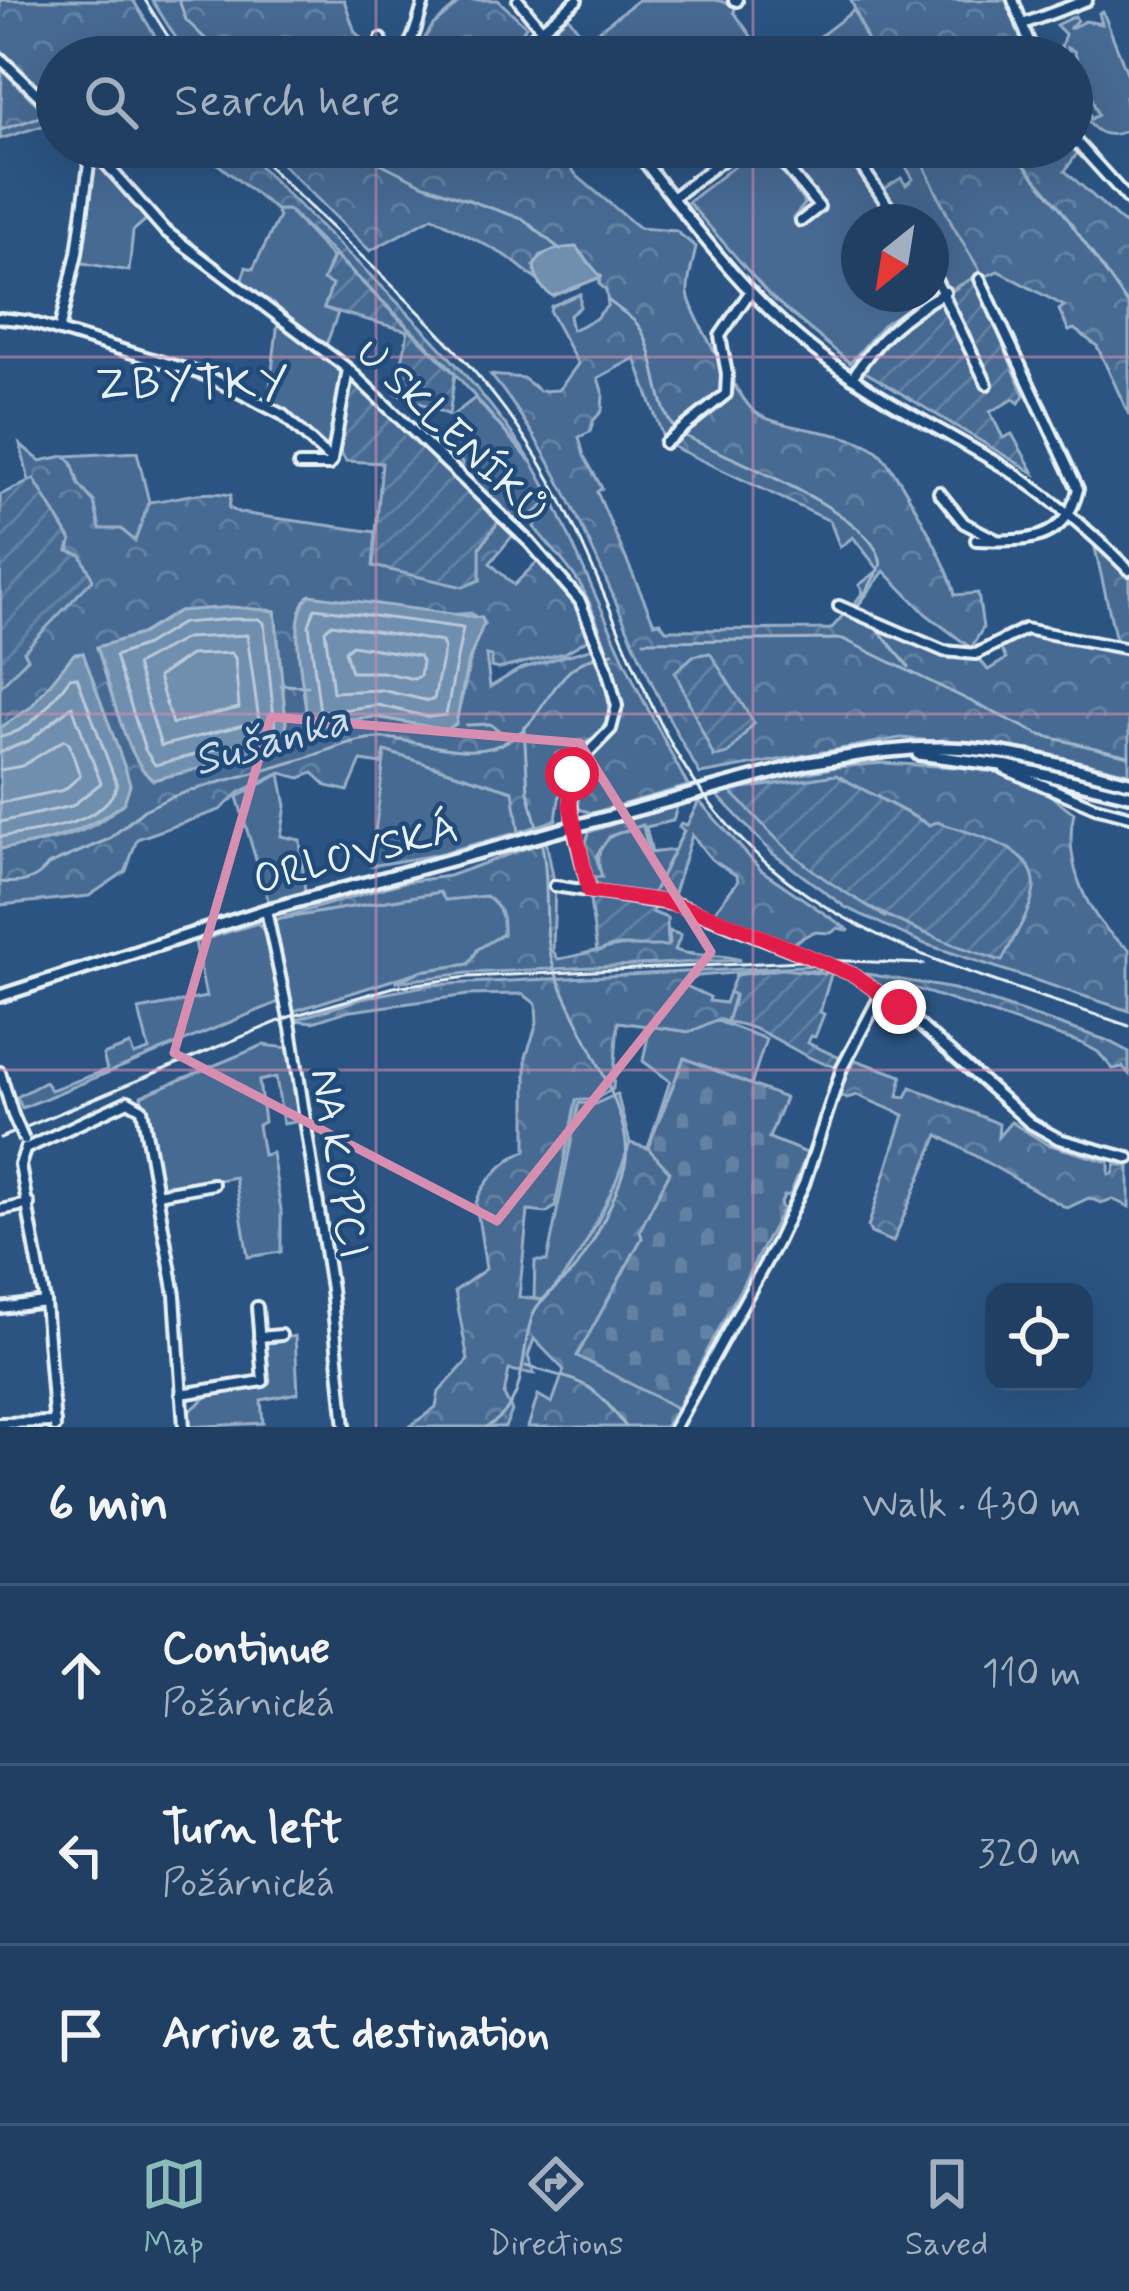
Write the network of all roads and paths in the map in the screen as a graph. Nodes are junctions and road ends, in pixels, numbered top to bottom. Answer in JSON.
{"nodes":[{"id":1,"x":425,"y":0,"type":"edge"},
{"id":2,"x":518,"y":0,"type":"edge"},
{"id":3,"x":578,"y":0,"type":"edge"},
{"id":4,"x":1013,"y":0,"type":"edge"},
{"id":5,"x":1087,"y":0,"type":"edge"},
{"id":6,"x":1023,"y":24,"type":"junction"},
{"id":7,"x":542,"y":28,"type":"junction"},
{"id":8,"x":414,"y":36,"type":"edge"},
{"id":9,"x":534,"y":36,"type":"edge"},
{"id":10,"x":548,"y":36,"type":"edge"},
{"id":11,"x":1027,"y":36,"type":"edge"},
{"id":12,"x":0,"y":58,"type":"edge"},
{"id":13,"x":36,"y":92,"type":"edge"},
{"id":14,"x":1093,"y":160,"type":"edge"},
{"id":15,"x":88,"y":168,"type":"edge"},
{"id":16,"x":109,"y":168,"type":"edge"},
{"id":17,"x":649,"y":168,"type":"edge"},
{"id":18,"x":712,"y":168,"type":"edge"},
{"id":19,"x":789,"y":168,"type":"edge"},
{"id":20,"x":862,"y":168,"type":"edge"},
{"id":21,"x":672,"y":198,"type":"junction"},
{"id":22,"x":1129,"y":200,"type":"edge"},
{"id":23,"x":887,"y":204,"type":"edge"},
{"id":24,"x":801,"y":221,"type":"dead end"},
{"id":25,"x":980,"y":279,"type":"dead end"},
{"id":26,"x":750,"y":292,"type":"junction"},
{"id":27,"x":949,"y":301,"type":"edge"},
{"id":28,"x":910,"y":312,"type":"edge"},
{"id":29,"x":0,"y":318,"type":"edge"},
{"id":30,"x":59,"y":331,"type":"junction"},
{"id":31,"x":348,"y":369,"type":"junction"},
{"id":32,"x":852,"y":378,"type":"junction"},
{"id":33,"x":987,"y":384,"type":"dead end"},
{"id":34,"x":667,"y":441,"type":"dead end"},
{"id":35,"x":332,"y":461,"type":"junction"},
{"id":36,"x":298,"y":465,"type":"dead end"},
{"id":37,"x":939,"y":492,"type":"dead end"},
{"id":38,"x":1070,"y":514,"type":"junction"},
{"id":39,"x":976,"y":541,"type":"dead end"},
{"id":40,"x":998,"y":541,"type":"junction"},
{"id":41,"x":1129,"y":569,"type":"edge"},
{"id":42,"x":839,"y":606,"type":"dead end"},
{"id":43,"x":1129,"y":649,"type":"edge"},
{"id":44,"x":888,"y":752,"type":"junction"},
{"id":45,"x":981,"y":760,"type":"junction"},
{"id":46,"x":1129,"y":782,"type":"edge"},
{"id":47,"x":1129,"y":795,"type":"edge"},
{"id":48,"x":1129,"y":816,"type":"edge"},
{"id":49,"x":573,"y":826,"type":"junction"},
{"id":50,"x":555,"y":886,"type":"dead end"},
{"id":51,"x":589,"y":891,"type":"junction"},
{"id":52,"x":266,"y":910,"type":"junction"},
{"id":53,"x":0,"y":995,"type":"edge"},
{"id":54,"x":880,"y":996,"type":"junction"},
{"id":55,"x":0,"y":1072,"type":"edge"},
{"id":56,"x":24,"y":1145,"type":"junction"},
{"id":57,"x":1129,"y":1158,"type":"edge"},
{"id":58,"x":213,"y":1184,"type":"dead end"},
{"id":59,"x":157,"y":1194,"type":"junction"},
{"id":60,"x":28,"y":1204,"type":"junction"},
{"id":61,"x":0,"y":1210,"type":"edge"},
{"id":62,"x":45,"y":1302,"type":"junction"},
{"id":63,"x":257,"y":1306,"type":"dead end"},
{"id":64,"x":0,"y":1307,"type":"edge"},
{"id":65,"x":281,"y":1335,"type":"dead end"},
{"id":66,"x":259,"y":1336,"type":"junction"},
{"id":67,"x":182,"y":1394,"type":"junction"},
{"id":68,"x":0,"y":1423,"type":"edge"},
{"id":69,"x":55,"y":1425,"type":"edge"},
{"id":70,"x":184,"y":1427,"type":"edge"},
{"id":71,"x":345,"y":1427,"type":"edge"},
{"id":72,"x":675,"y":1427,"type":"edge"}],
"edges":[{"from":1,"to":8,"type":"street"},
{"from":2,"to":7,"type":"street"},
{"from":3,"to":7,"type":"street"},
{"from":4,"to":6,"type":"street"},
{"from":5,"to":6,"type":"street"},
{"from":6,"to":11,"type":"street"},
{"from":7,"to":9,"type":"street"},
{"from":7,"to":10,"type":"street"},
{"from":12,"to":13,"type":"street"},
{"from":14,"to":22,"type":"street"},
{"from":15,"to":30,"type":"street","name":"U SKLENÍKŮ"},
{"from":16,"to":31,"type":"street","name":"U SKLENÍKŮ"},
{"from":17,"to":21,"type":"street"},
{"from":18,"to":21,"type":"street"},
{"from":19,"to":24,"type":"street"},
{"from":20,"to":23,"type":"street"},
{"from":21,"to":26,"type":"street"},
{"from":25,"to":38,"type":"street"},
{"from":26,"to":32,"type":"street"},
{"from":26,"to":34,"type":"street"},
{"from":27,"to":33,"type":"street"},
{"from":28,"to":32,"type":"street"},
{"from":29,"to":30,"type":"street"},
{"from":30,"to":35,"type":"street"},
{"from":31,"to":35,"type":"street"},
{"from":31,"to":49,"type":"street","name":"U SKLENÍKŮ"},
{"from":32,"to":38,"type":"street"},
{"from":35,"to":36,"type":"street"},
{"from":37,"to":40,"type":"street"},
{"from":38,"to":40,"type":"street"},
{"from":38,"to":41,"type":"street"},
{"from":39,"to":40,"type":"street"},
{"from":42,"to":43,"type":"street"},
{"from":44,"to":45,"type":"main road"},
{"from":44,"to":46,"type":"main road"},
{"from":44,"to":49,"type":"main road","name":"ORLOVSKÁ"},
{"from":45,"to":47,"type":"main road"},
{"from":45,"to":48,"type":"street"},
{"from":49,"to":51,"type":"street","name":"U SKLENÍKŮ"},
{"from":49,"to":52,"type":"main road","name":"ORLOVSKÁ"},
{"from":50,"to":51,"type":"street"},
{"from":51,"to":54,"type":"street"},
{"from":52,"to":53,"type":"main road","name":"ORLOVSKÁ"},
{"from":52,"to":71,"type":"street","name":"NA KOPCI"},
{"from":54,"to":57,"type":"street"},
{"from":54,"to":72,"type":"street"},
{"from":55,"to":56,"type":"street","bridge":true},
{"from":56,"to":59,"type":"street"},
{"from":56,"to":60,"type":"street"},
{"from":58,"to":59,"type":"street"},
{"from":59,"to":67,"type":"street"},
{"from":60,"to":61,"type":"street"},
{"from":60,"to":62,"type":"street"},
{"from":62,"to":64,"type":"street"},
{"from":62,"to":69,"type":"street"},
{"from":63,"to":66,"type":"street"},
{"from":65,"to":66,"type":"street"},
{"from":66,"to":67,"type":"street"},
{"from":67,"to":70,"type":"street"},
{"from":68,"to":69,"type":"street"}]}
